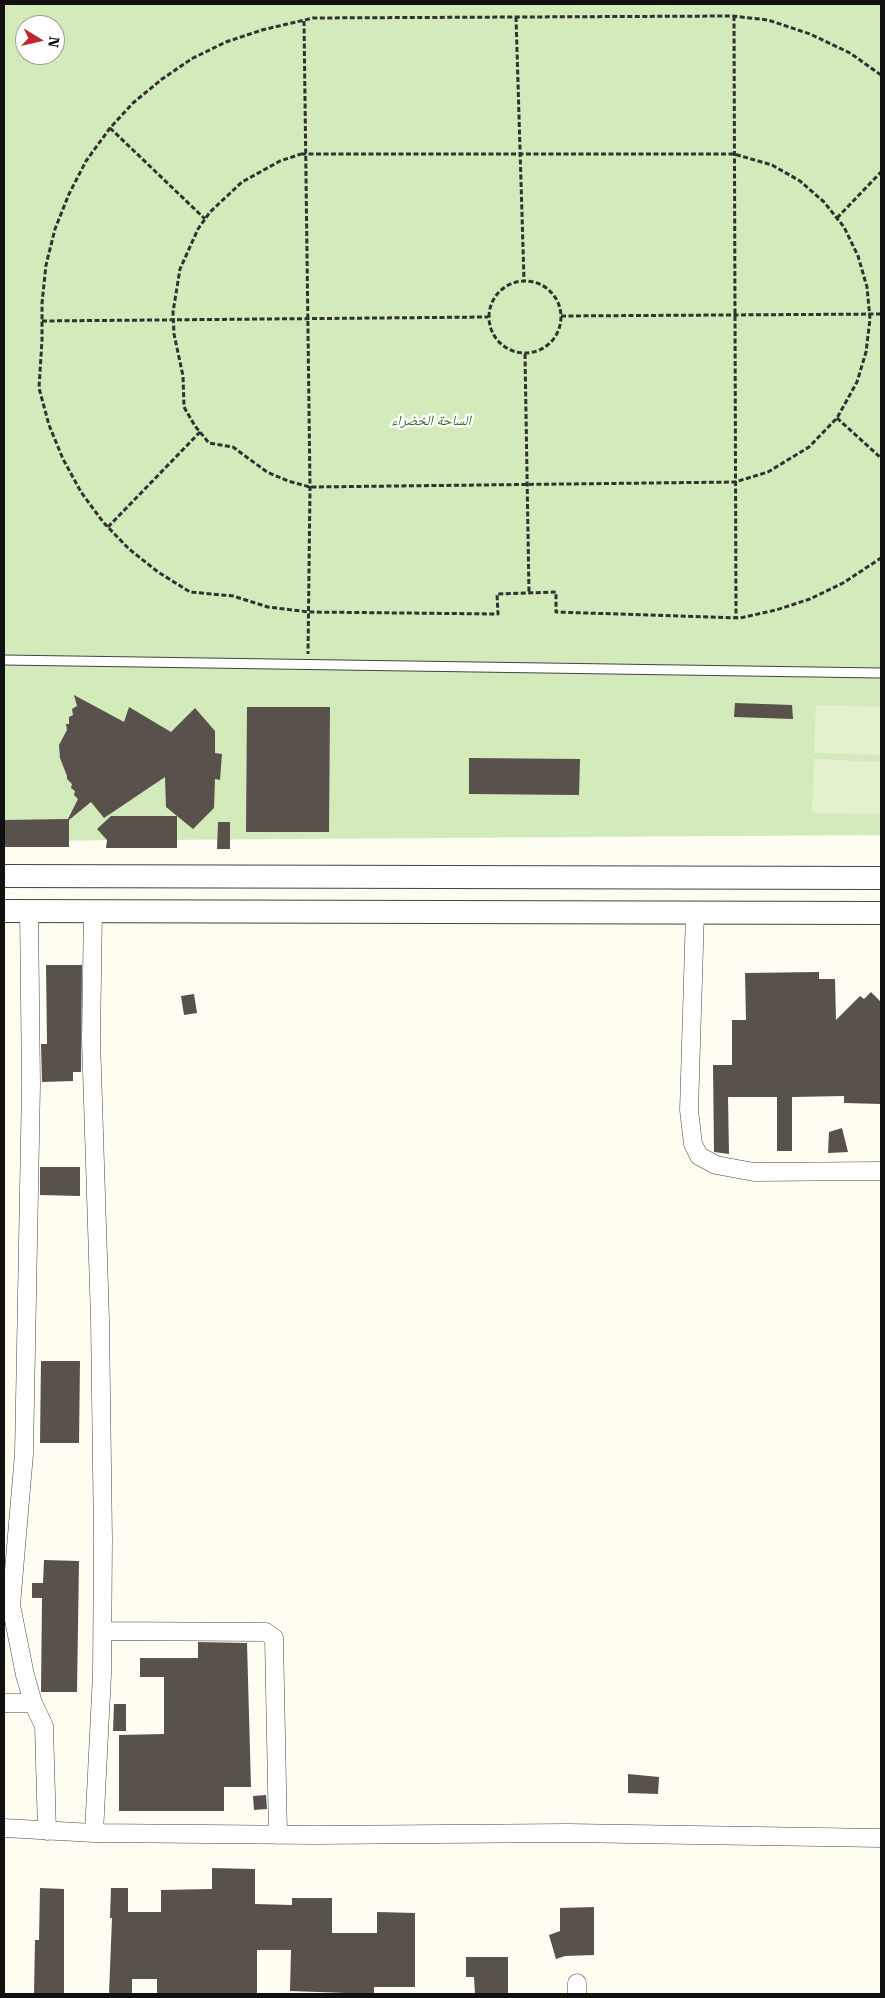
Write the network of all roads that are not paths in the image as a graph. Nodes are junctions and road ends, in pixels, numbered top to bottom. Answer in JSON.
{"nodes":[{"id":1,"x":4,"y":660,"type":"edge"},
{"id":2,"x":881,"y":673,"type":"edge"},
{"id":3,"x":4,"y":876,"type":"edge"},
{"id":4,"x":881,"y":878,"type":"edge"},
{"id":5,"x":4,"y":911,"type":"edge"},
{"id":6,"x":29,"y":911,"type":"junction"},
{"id":7,"x":93,"y":911,"type":"junction"},
{"id":8,"x":695,"y":913,"type":"junction"},
{"id":9,"x":881,"y":914,"type":"edge"},
{"id":10,"x":881,"y":1171,"type":"edge"},
{"id":11,"x":103,"y":1631,"type":"junction"},
{"id":12,"x":11,"y":1643,"type":"edge"},
{"id":13,"x":4,"y":1703,"type":"edge"},
{"id":14,"x":33,"y":1703,"type":"junction"},
{"id":15,"x":4,"y":1828,"type":"edge"},
{"id":16,"x":47,"y":1831,"type":"junction"},
{"id":17,"x":94,"y":1833,"type":"junction"},
{"id":18,"x":278,"y":1835,"type":"junction"},
{"id":19,"x":881,"y":1838,"type":"edge"}],
"edges":[{"from":1,"to":2,"type":"lane"},
{"from":3,"to":4,"type":"street"},
{"from":5,"to":6,"type":"street"},
{"from":6,"to":7,"type":"street"},
{"from":6,"to":12,"type":"street"},
{"from":7,"to":8,"type":"street"},
{"from":7,"to":11,"type":"street"},
{"from":8,"to":9,"type":"street"},
{"from":8,"to":10,"type":"street"},
{"from":11,"to":17,"type":"street"},
{"from":11,"to":18,"type":"street"},
{"from":12,"to":14,"type":"street"},
{"from":13,"to":14,"type":"street"},
{"from":14,"to":16,"type":"street"},
{"from":15,"to":16,"type":"street"},
{"from":16,"to":17,"type":"street"},
{"from":17,"to":18,"type":"street"},
{"from":18,"to":19,"type":"street"}]}
